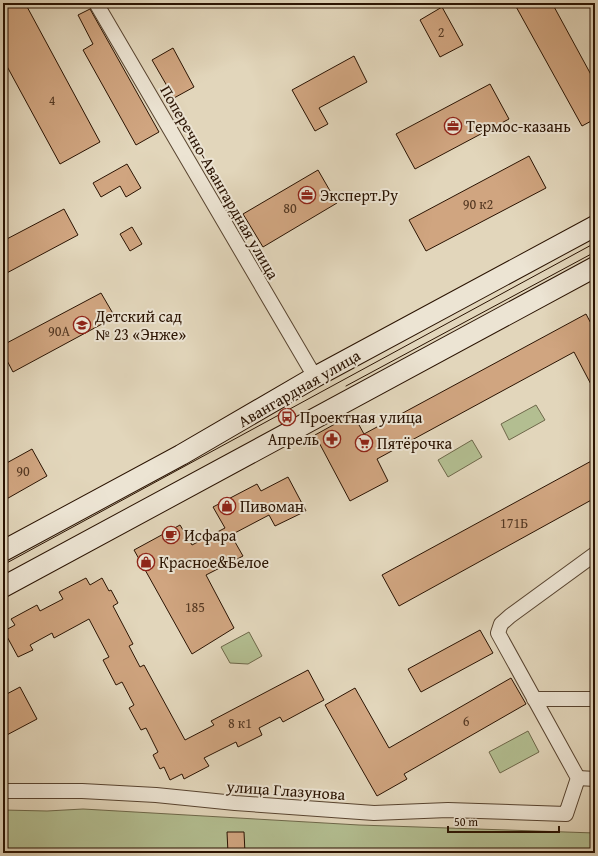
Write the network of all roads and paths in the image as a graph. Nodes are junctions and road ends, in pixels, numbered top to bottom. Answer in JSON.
{"nodes":[{"id":1,"x":96,"y":3,"type":"edge"},
{"id":2,"x":595,"y":226,"type":"edge"},
{"id":3,"x":595,"y":267,"type":"edge"},
{"id":4,"x":315,"y":377,"type":"junction"},
{"id":5,"x":3,"y":551,"type":"edge"},
{"id":6,"x":595,"y":554,"type":"edge"},
{"id":7,"x":3,"y":587,"type":"edge"},
{"id":8,"x":534,"y":699,"type":"junction"},
{"id":9,"x":595,"y":699,"type":"edge"},
{"id":10,"x":578,"y":778,"type":"junction"},
{"id":11,"x":595,"y":779,"type":"edge"},
{"id":12,"x":3,"y":791,"type":"edge"}],
"edges":[{"from":1,"to":4,"type":"street","name":"Поперечно-Авангардная улица"},
{"from":2,"to":4,"type":"main road","name":"Авангардная улица"},
{"from":3,"to":7,"type":"main road","name":"Авангардная улица"},
{"from":4,"to":5,"type":"main road","name":"Авангардная улица"},
{"from":6,"to":8,"type":"street"},
{"from":8,"to":9,"type":"street"},
{"from":8,"to":10,"type":"street"},
{"from":10,"to":11,"type":"street"},
{"from":10,"to":12,"type":"street","name":"улица Глазунова"}]}
